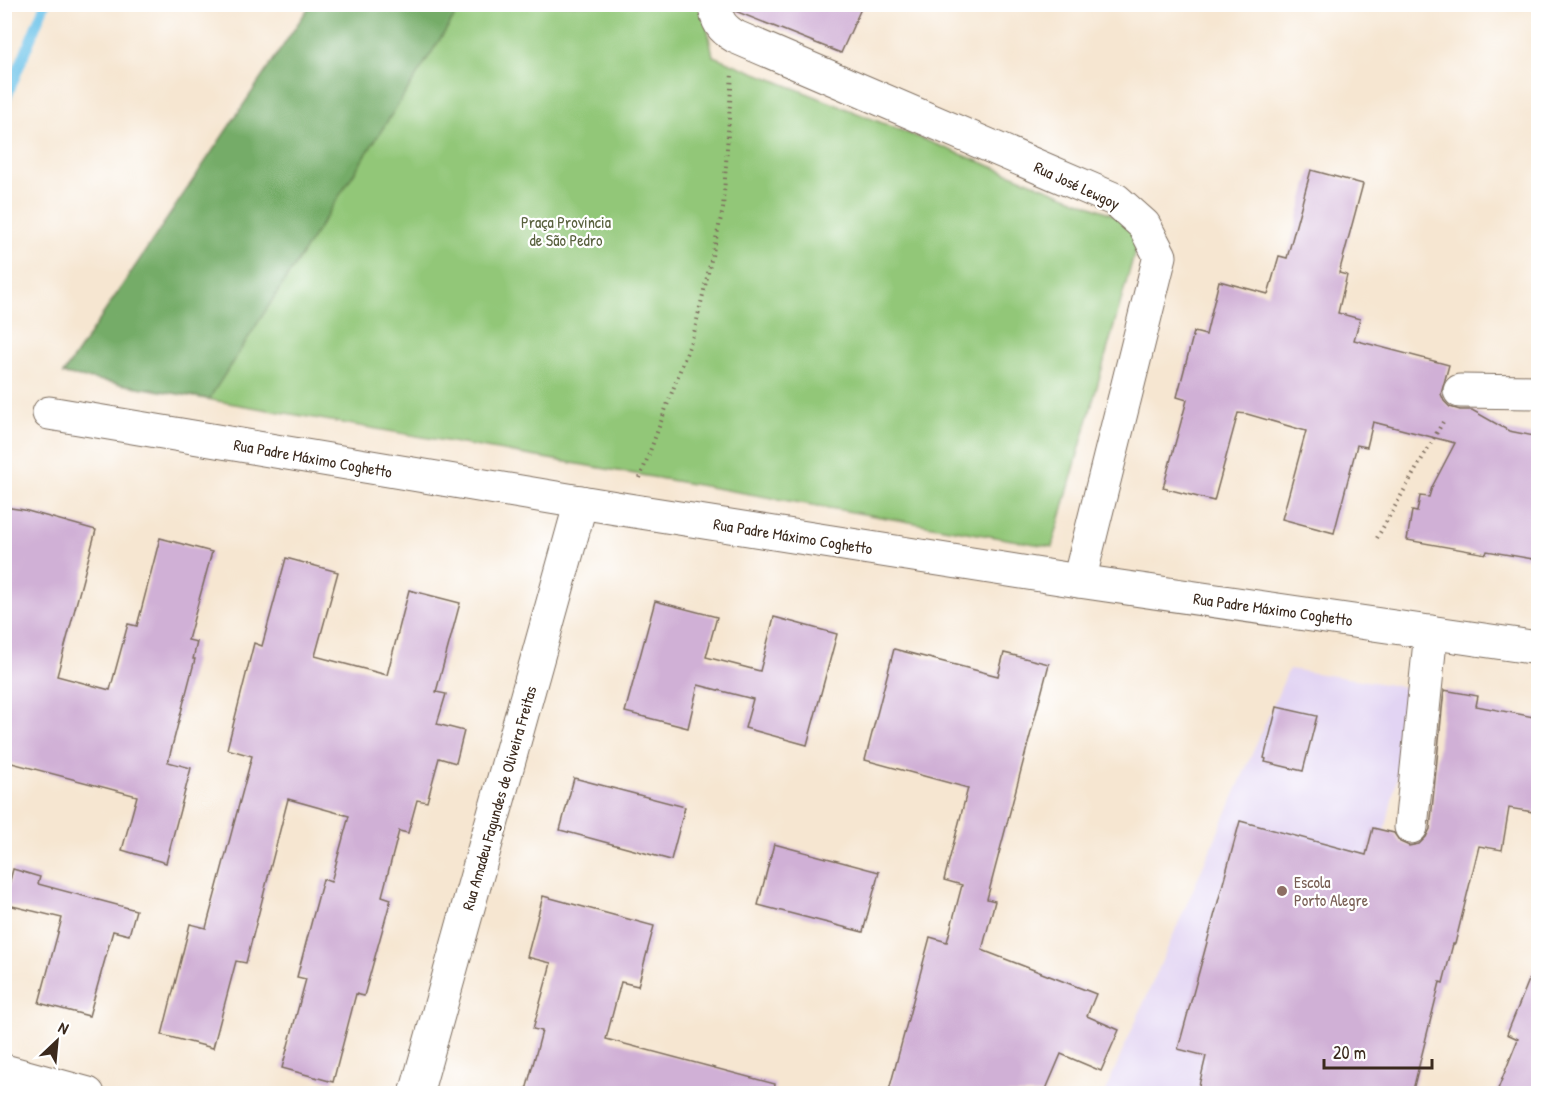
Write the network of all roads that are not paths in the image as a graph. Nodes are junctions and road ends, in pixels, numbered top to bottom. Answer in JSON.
{"nodes":[{"id":1,"x":715,"y":4,"type":"edge"},
{"id":2,"x":1460,"y":391,"type":"road end"},
{"id":3,"x":1539,"y":392,"type":"edge"},
{"id":4,"x":49,"y":413,"type":"dead end"},
{"id":5,"x":581,"y":502,"type":"junction"},
{"id":6,"x":1079,"y":581,"type":"junction"},
{"id":7,"x":1431,"y":632,"type":"junction"},
{"id":8,"x":1539,"y":648,"type":"edge"},
{"id":9,"x":1412,"y":827,"type":"dead end"},
{"id":10,"x":4,"y":1071,"type":"edge"},
{"id":11,"x":88,"y":1094,"type":"edge"},
{"id":12,"x":416,"y":1094,"type":"edge"}],
"edges":[{"from":1,"to":6,"type":"street","name":"Rua José Lewgoy"},
{"from":2,"to":3,"type":"street"},
{"from":4,"to":5,"type":"street","name":"Rua Padre Máximo Coghetto"},
{"from":5,"to":6,"type":"street","name":"Rua Padre Máximo Coghetto"},
{"from":5,"to":12,"type":"street","name":"Rua Amadeu Fagundes de Oliveira Freitas"},
{"from":6,"to":7,"type":"street","name":"Rua Padre Máximo Coghetto"},
{"from":7,"to":8,"type":"street","name":"Rua Padre Máximo Coghetto"},
{"from":7,"to":9,"type":"street"},
{"from":10,"to":11,"type":"street"}]}
